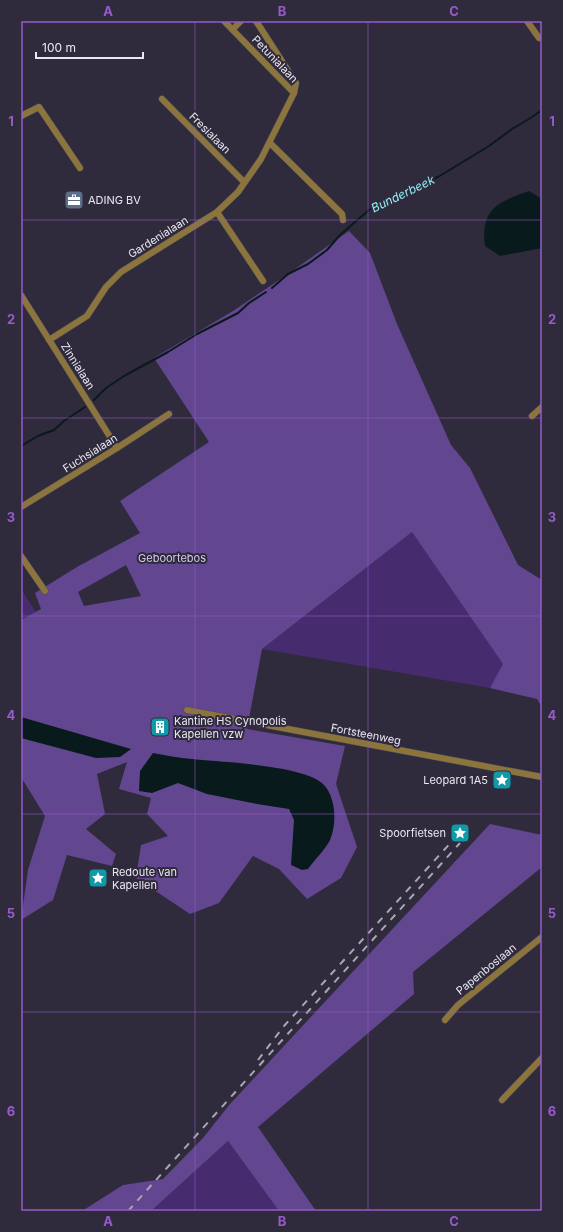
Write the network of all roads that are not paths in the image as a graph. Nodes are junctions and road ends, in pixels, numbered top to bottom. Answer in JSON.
{"nodes":[{"id":1,"x":224,"y":21,"type":"edge"},
{"id":2,"x":241,"y":21,"type":"edge"},
{"id":3,"x":256,"y":21,"type":"edge"},
{"id":4,"x":527,"y":21,"type":"edge"},
{"id":5,"x":232,"y":29,"type":"junction"},
{"id":6,"x":542,"y":37,"type":"edge"},
{"id":7,"x":294,"y":94,"type":"junction"},
{"id":8,"x":162,"y":99,"type":"dead end"},
{"id":9,"x":21,"y":116,"type":"edge"},
{"id":10,"x":270,"y":143,"type":"junction"},
{"id":11,"x":80,"y":168,"type":"dead end"},
{"id":12,"x":244,"y":182,"type":"junction"},
{"id":13,"x":218,"y":212,"type":"junction"},
{"id":14,"x":343,"y":220,"type":"dead end"},
{"id":15,"x":263,"y":281,"type":"dead end"},
{"id":16,"x":21,"y":295,"type":"edge"},
{"id":17,"x":50,"y":340,"type":"junction"},
{"id":18,"x":542,"y":407,"type":"edge"},
{"id":19,"x":169,"y":414,"type":"dead end"},
{"id":20,"x":532,"y":416,"type":"dead end"},
{"id":21,"x":117,"y":448,"type":"junction"},
{"id":22,"x":21,"y":507,"type":"edge"},
{"id":23,"x":21,"y":556,"type":"edge"},
{"id":24,"x":44,"y":591,"type":"dead end"},
{"id":25,"x":187,"y":710,"type":"dead end"},
{"id":26,"x":542,"y":777,"type":"edge"},
{"id":27,"x":542,"y":937,"type":"edge"},
{"id":28,"x":445,"y":1020,"type":"dead end"},
{"id":29,"x":542,"y":1058,"type":"edge"},
{"id":30,"x":502,"y":1100,"type":"dead end"}],
"edges":[{"from":1,"to":5,"type":"street","name":"Petunialaan"},
{"from":2,"to":5,"type":"street"},
{"from":3,"to":7,"type":"street","name":"Petunialaan"},
{"from":4,"to":6,"type":"street"},
{"from":5,"to":7,"type":"street","name":"Petunialaan"},
{"from":7,"to":10,"type":"street","name":"Gardenialaan"},
{"from":8,"to":12,"type":"street","name":"Fresialaan"},
{"from":9,"to":11,"type":"street"},
{"from":10,"to":12,"type":"street","name":"Gardenialaan"},
{"from":10,"to":14,"type":"street"},
{"from":12,"to":13,"type":"street","name":"Gardenialaan"},
{"from":13,"to":15,"type":"street"},
{"from":13,"to":17,"type":"street","name":"Gardenialaan"},
{"from":16,"to":17,"type":"street","name":"Zinnialaan"},
{"from":17,"to":21,"type":"street","name":"Zinnialaan"},
{"from":18,"to":20,"type":"street"},
{"from":19,"to":21,"type":"street","name":"Fuchsialaan"},
{"from":21,"to":22,"type":"street","name":"Fuchsialaan"},
{"from":23,"to":24,"type":"street"},
{"from":25,"to":26,"type":"street","name":"Fortsteenweg"},
{"from":27,"to":28,"type":"street","name":"Papenboslaan"},
{"from":29,"to":30,"type":"street"}]}
